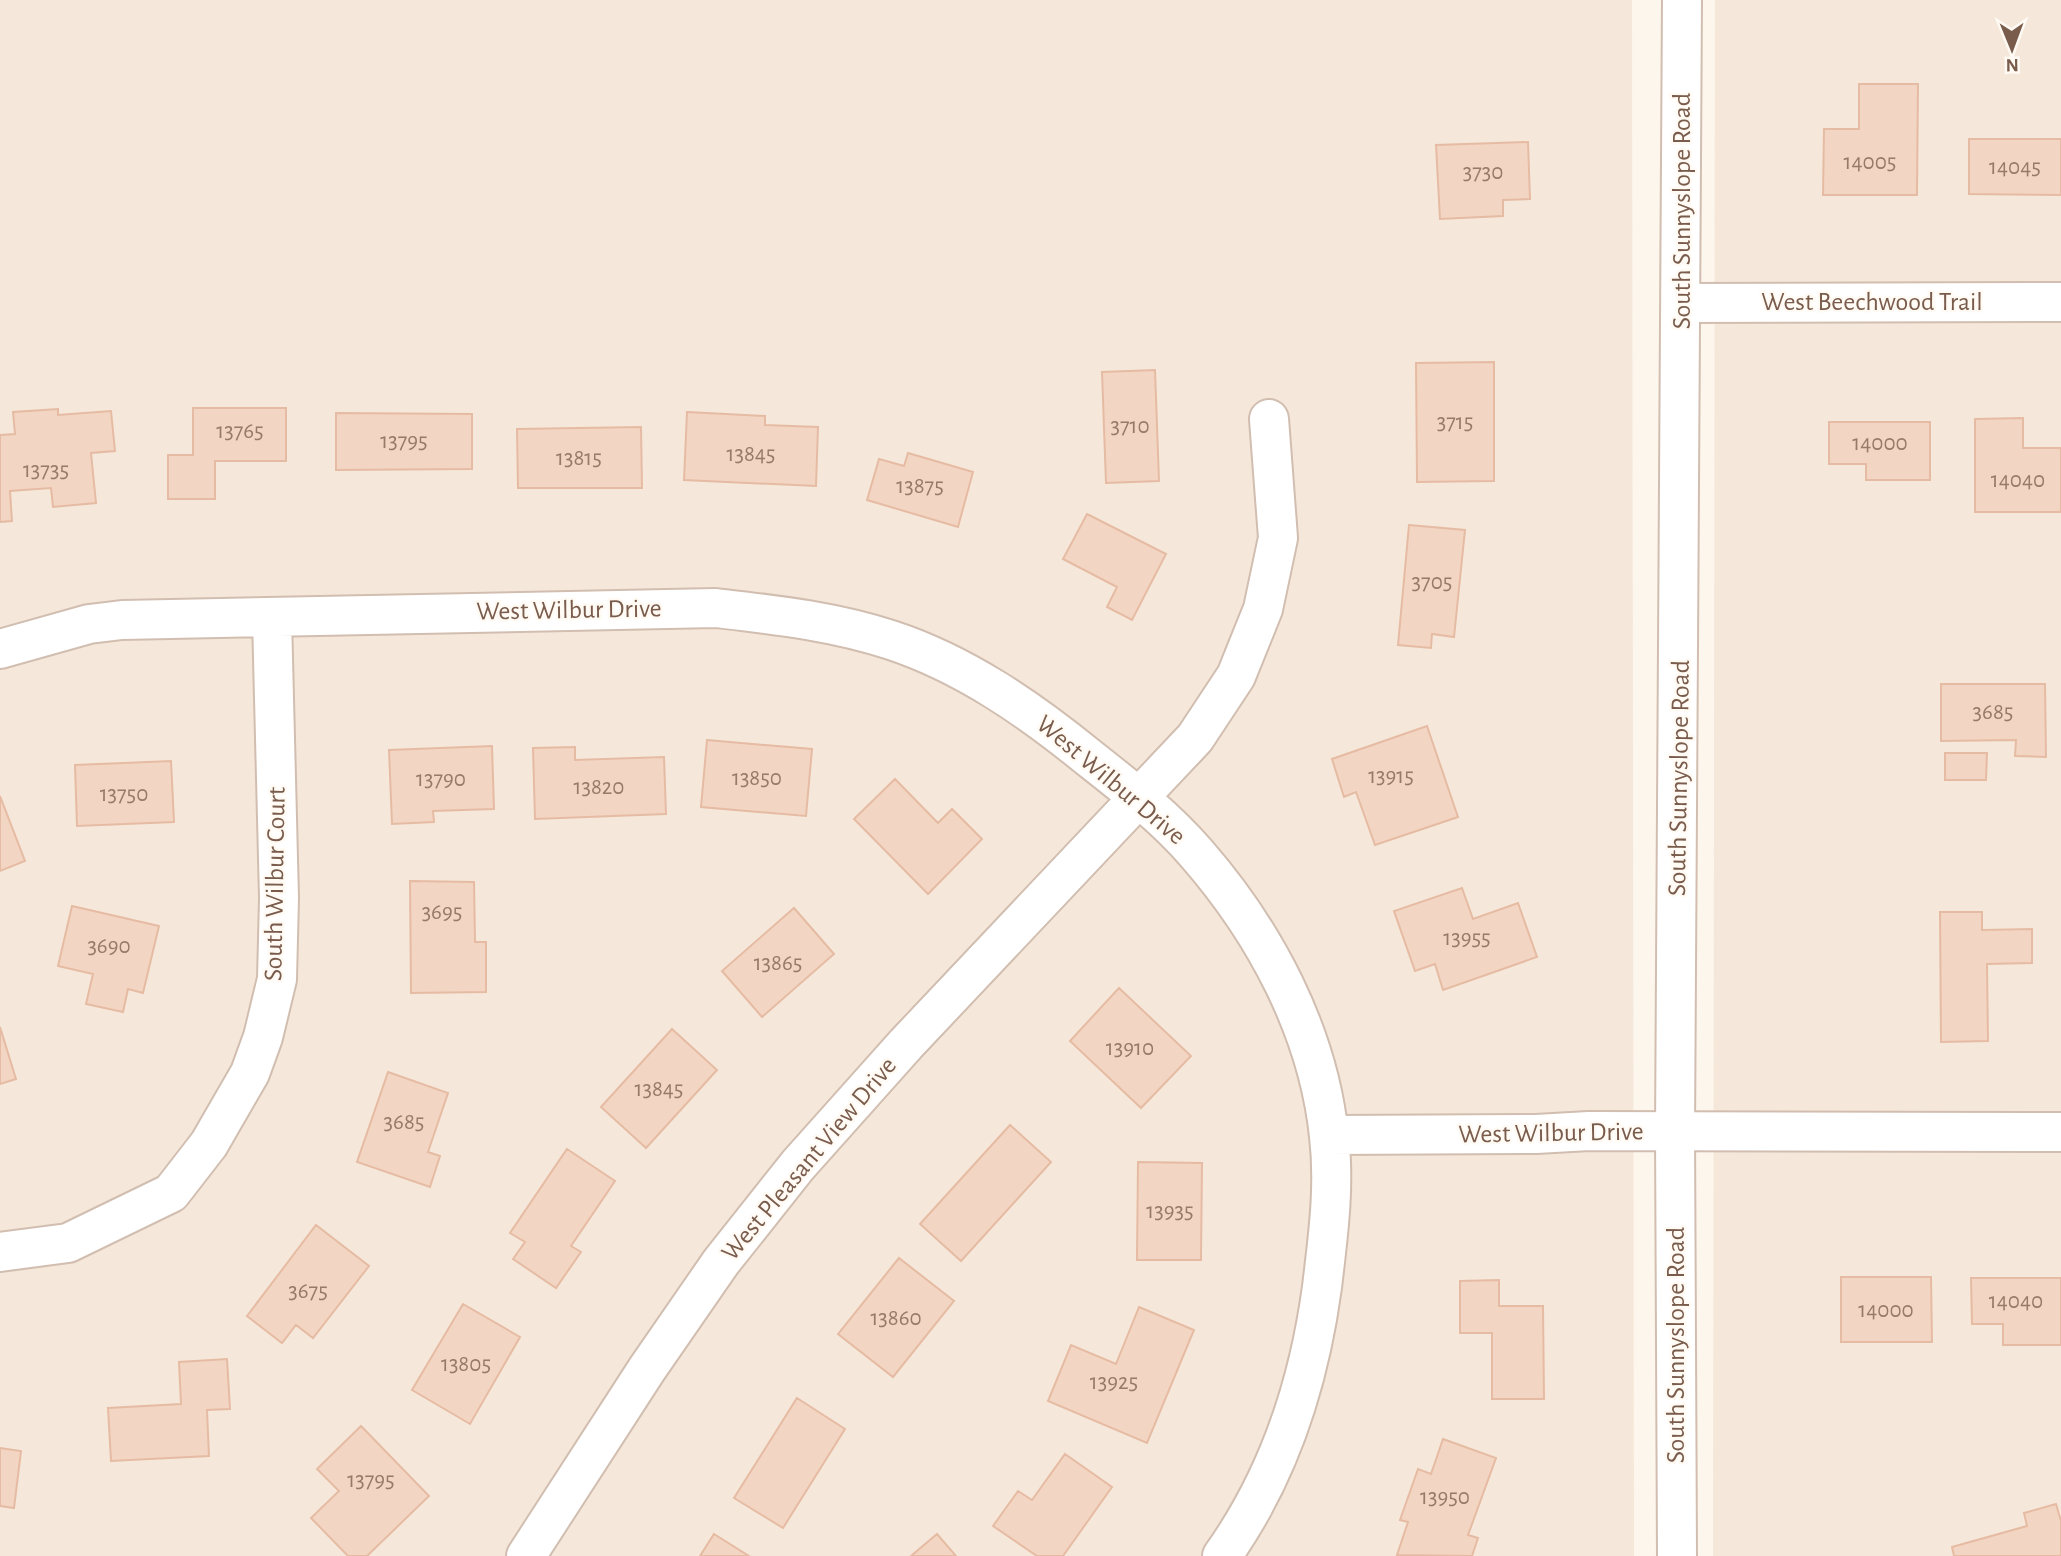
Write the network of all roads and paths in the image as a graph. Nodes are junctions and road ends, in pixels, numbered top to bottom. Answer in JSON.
{"nodes":[{"id":1,"x":1682,"y":0,"type":"edge"},
{"id":2,"x":2061,"y":302,"type":"edge"},
{"id":3,"x":1683,"y":303,"type":"junction"},
{"id":4,"x":1269,"y":419,"type":"dead end"},
{"id":5,"x":272,"y":618,"type":"junction"},
{"id":6,"x":0,"y":649,"type":"edge"},
{"id":7,"x":1140,"y":799,"type":"junction"},
{"id":8,"x":1675,"y":1131,"type":"junction"},
{"id":9,"x":2061,"y":1132,"type":"edge"},
{"id":10,"x":1329,"y":1135,"type":"junction"},
{"id":11,"x":0,"y":1252,"type":"edge"},
{"id":12,"x":526,"y":1556,"type":"edge"},
{"id":13,"x":1222,"y":1556,"type":"edge"},
{"id":14,"x":1677,"y":1556,"type":"edge"}],
"edges":[{"from":1,"to":3,"type":"street","name":"South Sunnyslope Road"},
{"from":2,"to":3,"type":"street","name":"West Beechwood Trail"},
{"from":3,"to":8,"type":"street","name":"South Sunnyslope Road"},
{"from":4,"to":7,"type":"street","name":"West Pleasant View Drive"},
{"from":5,"to":6,"type":"street","name":"West Wilbur Drive"},
{"from":5,"to":7,"type":"street","name":"West Wilbur Drive"},
{"from":5,"to":11,"type":"street","name":"South Wilbur Court"},
{"from":7,"to":10,"type":"street","name":"West Wilbur Drive"},
{"from":7,"to":12,"type":"street","name":"West Pleasant View Drive"},
{"from":8,"to":9,"type":"street","name":"West Wilbur Drive"},
{"from":8,"to":10,"type":"street","name":"West Wilbur Drive"},
{"from":8,"to":14,"type":"street","name":"South Sunnyslope Road"},
{"from":10,"to":13,"type":"street"}]}
